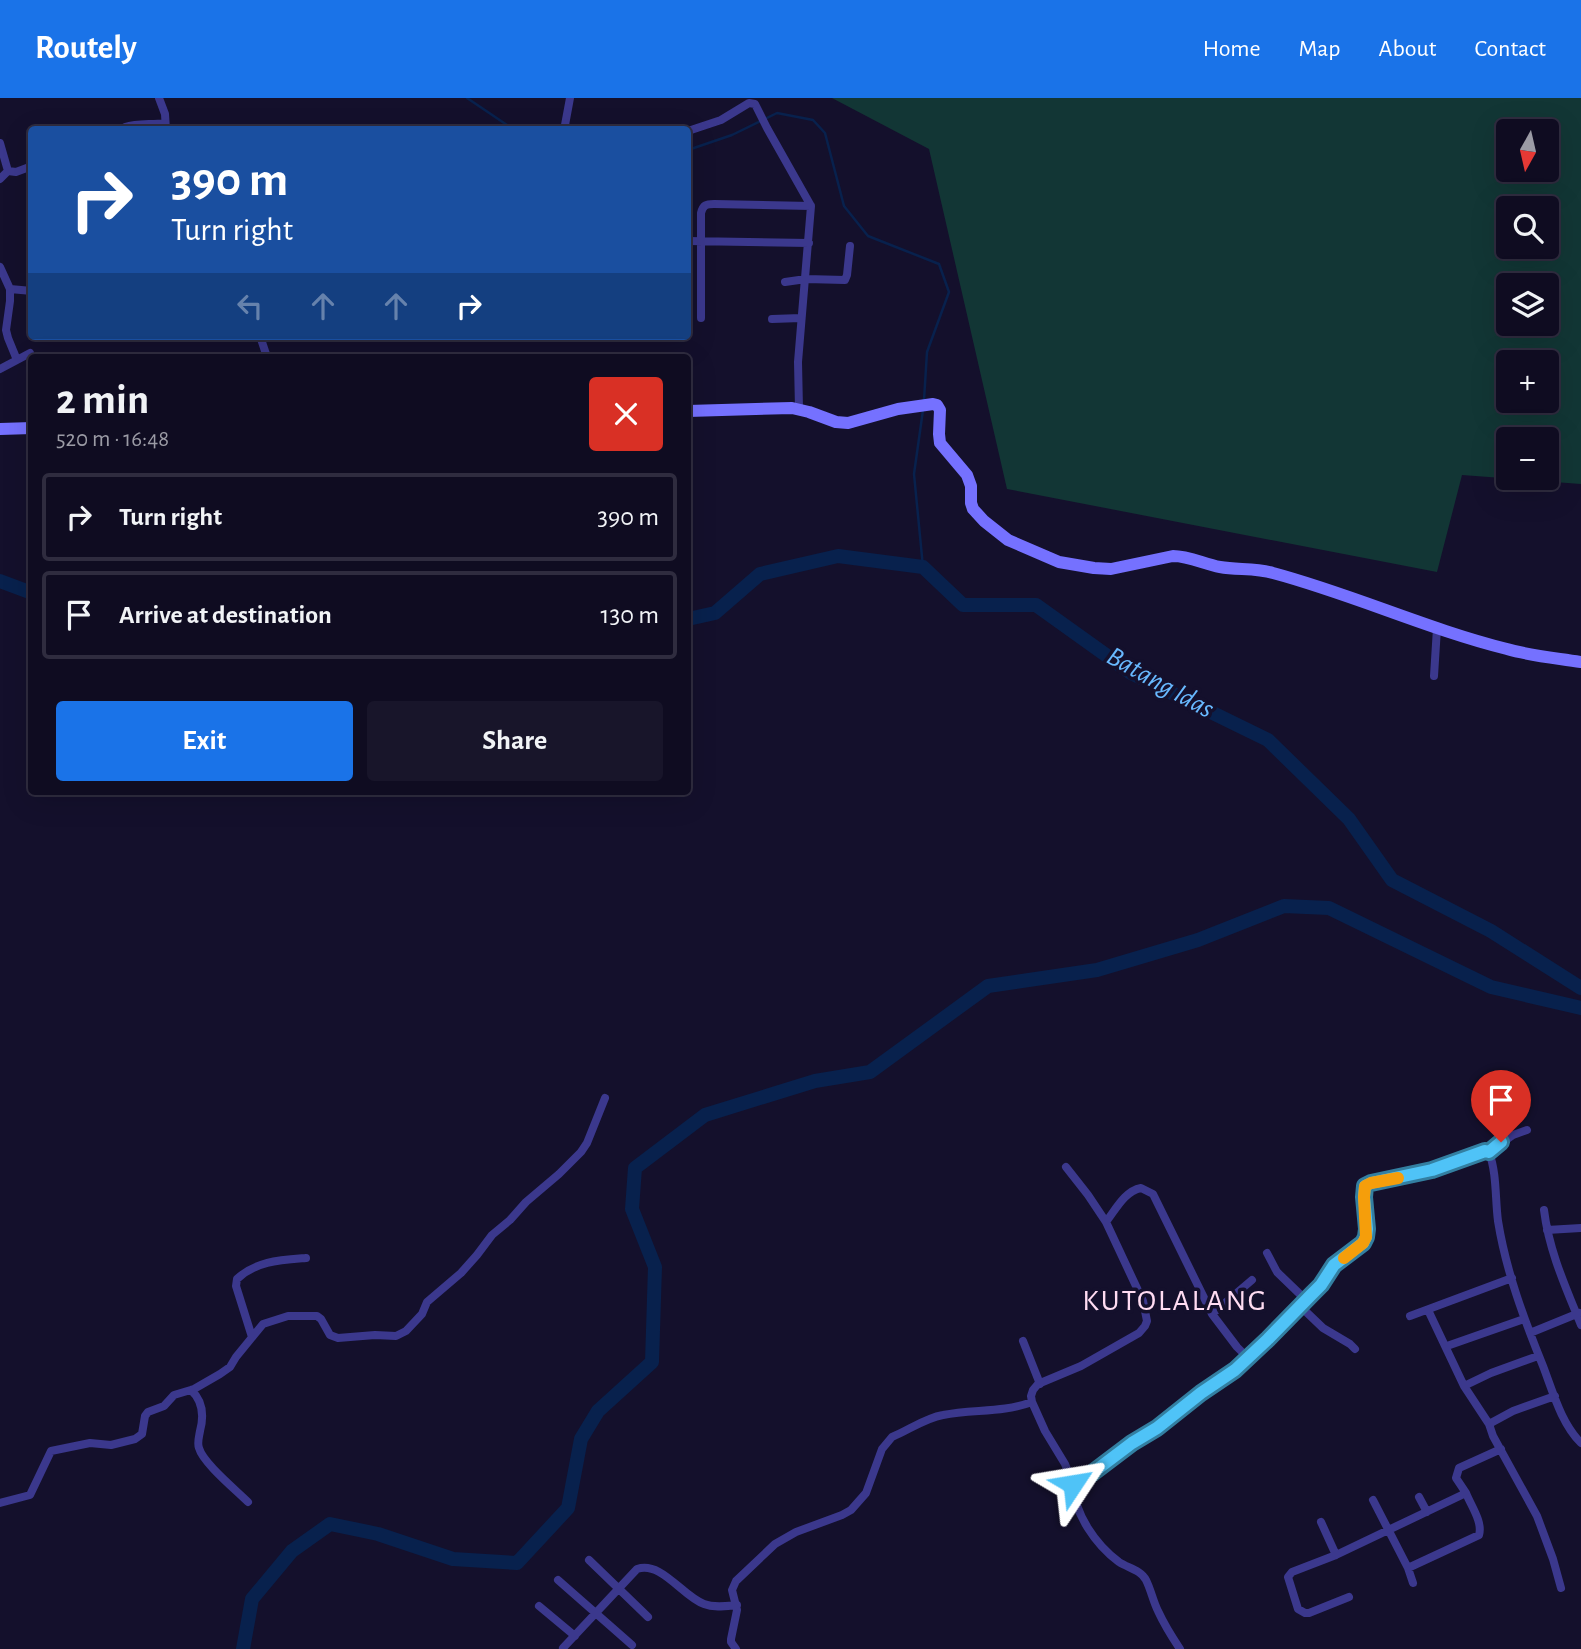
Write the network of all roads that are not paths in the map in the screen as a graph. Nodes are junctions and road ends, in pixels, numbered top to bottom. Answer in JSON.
{"nodes":[{"id":1,"x":159,"y":98,"type":"edge"},
{"id":2,"x":570,"y":98,"type":"edge"},
{"id":3,"x":130,"y":126,"type":"edge"},
{"id":4,"x":165,"y":126,"type":"edge"},
{"id":5,"x":566,"y":126,"type":"edge"},
{"id":6,"x":691,"y":130,"type":"edge"},
{"id":7,"x":0,"y":143,"type":"edge"},
{"id":8,"x":28,"y":168,"type":"edge"},
{"id":9,"x":8,"y":172,"type":"junction"},
{"id":10,"x":0,"y":178,"type":"edge"},
{"id":11,"x":811,"y":206,"type":"junction"},
{"id":12,"x":691,"y":241,"type":"edge"},
{"id":13,"x":701,"y":241,"type":"junction"},
{"id":14,"x":809,"y":243,"type":"junction"},
{"id":15,"x":849,"y":246,"type":"dead end"},
{"id":16,"x":0,"y":267,"type":"edge"},
{"id":17,"x":806,"y":279,"type":"junction"},
{"id":18,"x":785,"y":282,"type":"dead end"},
{"id":19,"x":10,"y":289,"type":"junction"},
{"id":20,"x":28,"y":291,"type":"edge"},
{"id":21,"x":701,"y":318,"type":"dead end"},
{"id":22,"x":802,"y":318,"type":"junction"},
{"id":23,"x":772,"y":319,"type":"dead end"},
{"id":24,"x":28,"y":354,"type":"edge"},
{"id":25,"x":17,"y":360,"type":"junction"},
{"id":26,"x":0,"y":369,"type":"edge"},
{"id":27,"x":799,"y":409,"type":"junction"},
{"id":28,"x":691,"y":411,"type":"edge"},
{"id":29,"x":28,"y":428,"type":"edge"},
{"id":30,"x":0,"y":429,"type":"edge"},
{"id":31,"x":1437,"y":628,"type":"junction"},
{"id":32,"x":1581,"y":662,"type":"edge"},
{"id":33,"x":1434,"y":676,"type":"dead end"},
{"id":34,"x":605,"y":1098,"type":"dead end"},
{"id":35,"x":1527,"y":1130,"type":"dead end"},
{"id":36,"x":1489,"y":1152,"type":"junction"},
{"id":37,"x":1066,"y":1167,"type":"dead end"},
{"id":38,"x":1544,"y":1210,"type":"dead end"},
{"id":39,"x":1106,"y":1222,"type":"junction"},
{"id":40,"x":1581,"y":1228,"type":"edge"},
{"id":41,"x":1547,"y":1230,"type":"junction"},
{"id":42,"x":1267,"y":1253,"type":"dead end"},
{"id":43,"x":306,"y":1258,"type":"dead end"},
{"id":44,"x":1512,"y":1278,"type":"junction"},
{"id":45,"x":1252,"y":1280,"type":"dead end"},
{"id":46,"x":1303,"y":1303,"type":"junction"},
{"id":47,"x":1428,"y":1310,"type":"junction"},
{"id":48,"x":1579,"y":1313,"type":"edge"},
{"id":49,"x":1212,"y":1314,"type":"junction"},
{"id":50,"x":1410,"y":1315,"type":"dead end"},
{"id":51,"x":1524,"y":1319,"type":"junction"},
{"id":52,"x":1581,"y":1325,"type":"edge"},
{"id":53,"x":1530,"y":1333,"type":"junction"},
{"id":54,"x":252,"y":1337,"type":"junction"},
{"id":55,"x":1023,"y":1341,"type":"dead end"},
{"id":56,"x":1447,"y":1346,"type":"junction"},
{"id":57,"x":1355,"y":1349,"type":"dead end"},
{"id":58,"x":1538,"y":1356,"type":"junction"},
{"id":59,"x":1248,"y":1358,"type":"junction"},
{"id":60,"x":1040,"y":1384,"type":"junction"},
{"id":61,"x":1464,"y":1385,"type":"junction"},
{"id":62,"x":191,"y":1390,"type":"junction"},
{"id":63,"x":1555,"y":1396,"type":"junction"},
{"id":64,"x":1032,"y":1402,"type":"junction"},
{"id":65,"x":1489,"y":1424,"type":"junction"},
{"id":66,"x":1581,"y":1443,"type":"edge"},
{"id":67,"x":1501,"y":1449,"type":"junction"},
{"id":68,"x":1073,"y":1484,"type":"junction"},
{"id":69,"x":1466,"y":1493,"type":"junction"},
{"id":70,"x":1419,"y":1497,"type":"dead end"},
{"id":71,"x":1373,"y":1500,"type":"dead end"},
{"id":72,"x":248,"y":1502,"type":"dead end"},
{"id":73,"x":0,"y":1503,"type":"edge"},
{"id":74,"x":1427,"y":1512,"type":"junction"},
{"id":75,"x":1321,"y":1522,"type":"dead end"},
{"id":76,"x":1389,"y":1531,"type":"junction"},
{"id":77,"x":1336,"y":1555,"type":"junction"},
{"id":78,"x":589,"y":1560,"type":"dead end"},
{"id":79,"x":1408,"y":1568,"type":"junction"},
{"id":80,"x":558,"y":1580,"type":"dead end"},
{"id":81,"x":1413,"y":1583,"type":"dead end"},
{"id":82,"x":1561,"y":1587,"type":"dead end"},
{"id":83,"x":619,"y":1589,"type":"junction"},
{"id":84,"x":1349,"y":1597,"type":"dead end"},
{"id":85,"x":737,"y":1605,"type":"junction"},
{"id":86,"x":539,"y":1606,"type":"dead end"},
{"id":87,"x":596,"y":1614,"type":"junction"},
{"id":88,"x":649,"y":1617,"type":"dead end"},
{"id":89,"x":575,"y":1636,"type":"junction"},
{"id":90,"x":632,"y":1645,"type":"dead end"},
{"id":91,"x":563,"y":1648,"type":"edge"},
{"id":92,"x":736,"y":1649,"type":"edge"},
{"id":93,"x":1180,"y":1649,"type":"edge"}],
"edges":[{"from":1,"to":4,"type":"street"},
{"from":2,"to":5,"type":"street"},
{"from":3,"to":4,"type":"street"},
{"from":6,"to":11,"type":"street"},
{"from":7,"to":9,"type":"street"},
{"from":8,"to":9,"type":"street"},
{"from":9,"to":10,"type":"street"},
{"from":11,"to":13,"type":"street"},
{"from":11,"to":14,"type":"street"},
{"from":12,"to":13,"type":"street"},
{"from":13,"to":14,"type":"street"},
{"from":13,"to":21,"type":"street"},
{"from":14,"to":17,"type":"street"},
{"from":15,"to":17,"type":"street"},
{"from":16,"to":19,"type":"street"},
{"from":17,"to":18,"type":"street"},
{"from":17,"to":22,"type":"street"},
{"from":19,"to":20,"type":"street"},
{"from":19,"to":25,"type":"street"},
{"from":22,"to":23,"type":"street"},
{"from":22,"to":27,"type":"street"},
{"from":24,"to":25,"type":"street"},
{"from":25,"to":26,"type":"street"},
{"from":27,"to":28,"type":"street"},
{"from":27,"to":31,"type":"street"},
{"from":29,"to":30,"type":"street"},
{"from":31,"to":32,"type":"street"},
{"from":31,"to":33,"type":"street"},
{"from":34,"to":54,"type":"street"},
{"from":35,"to":36,"type":"street"},
{"from":36,"to":44,"type":"street"},
{"from":36,"to":46,"type":"street"},
{"from":37,"to":39,"type":"street"},
{"from":38,"to":41,"type":"street"},
{"from":39,"to":49,"type":"street"},
{"from":39,"to":60,"type":"street"},
{"from":40,"to":41,"type":"street"},
{"from":41,"to":48,"type":"street"},
{"from":42,"to":46,"type":"street"},
{"from":43,"to":54,"type":"street"},
{"from":44,"to":47,"type":"street"},
{"from":44,"to":51,"type":"street"},
{"from":45,"to":49,"type":"street"},
{"from":46,"to":57,"type":"street"},
{"from":46,"to":59,"type":"street"},
{"from":47,"to":50,"type":"street"},
{"from":47,"to":56,"type":"street"},
{"from":48,"to":52,"type":"street"},
{"from":48,"to":53,"type":"street"},
{"from":49,"to":59,"type":"street"},
{"from":51,"to":53,"type":"street"},
{"from":51,"to":56,"type":"street"},
{"from":53,"to":58,"type":"street"},
{"from":54,"to":62,"type":"street"},
{"from":55,"to":60,"type":"street"},
{"from":56,"to":61,"type":"street"},
{"from":58,"to":61,"type":"street"},
{"from":58,"to":63,"type":"street"},
{"from":59,"to":68,"type":"street"},
{"from":60,"to":64,"type":"street"},
{"from":61,"to":65,"type":"street"},
{"from":62,"to":72,"type":"street"},
{"from":62,"to":73,"type":"street"},
{"from":63,"to":65,"type":"street"},
{"from":63,"to":66,"type":"street"},
{"from":64,"to":68,"type":"street"},
{"from":64,"to":85,"type":"street"},
{"from":65,"to":67,"type":"street"},
{"from":67,"to":69,"type":"street"},
{"from":67,"to":82,"type":"street"},
{"from":68,"to":93,"type":"street"},
{"from":69,"to":74,"type":"street"},
{"from":69,"to":79,"type":"street"},
{"from":70,"to":74,"type":"street"},
{"from":71,"to":76,"type":"street"},
{"from":74,"to":76,"type":"street"},
{"from":75,"to":77,"type":"street"},
{"from":76,"to":77,"type":"street"},
{"from":76,"to":79,"type":"street"},
{"from":77,"to":84,"type":"street"},
{"from":78,"to":83,"type":"street"},
{"from":79,"to":81,"type":"street"},
{"from":80,"to":87,"type":"street"},
{"from":83,"to":85,"type":"street"},
{"from":83,"to":87,"type":"street"},
{"from":83,"to":88,"type":"street"},
{"from":85,"to":92,"type":"street"},
{"from":86,"to":89,"type":"street"},
{"from":87,"to":89,"type":"street"},
{"from":87,"to":90,"type":"street"},
{"from":89,"to":91,"type":"street"}]}
